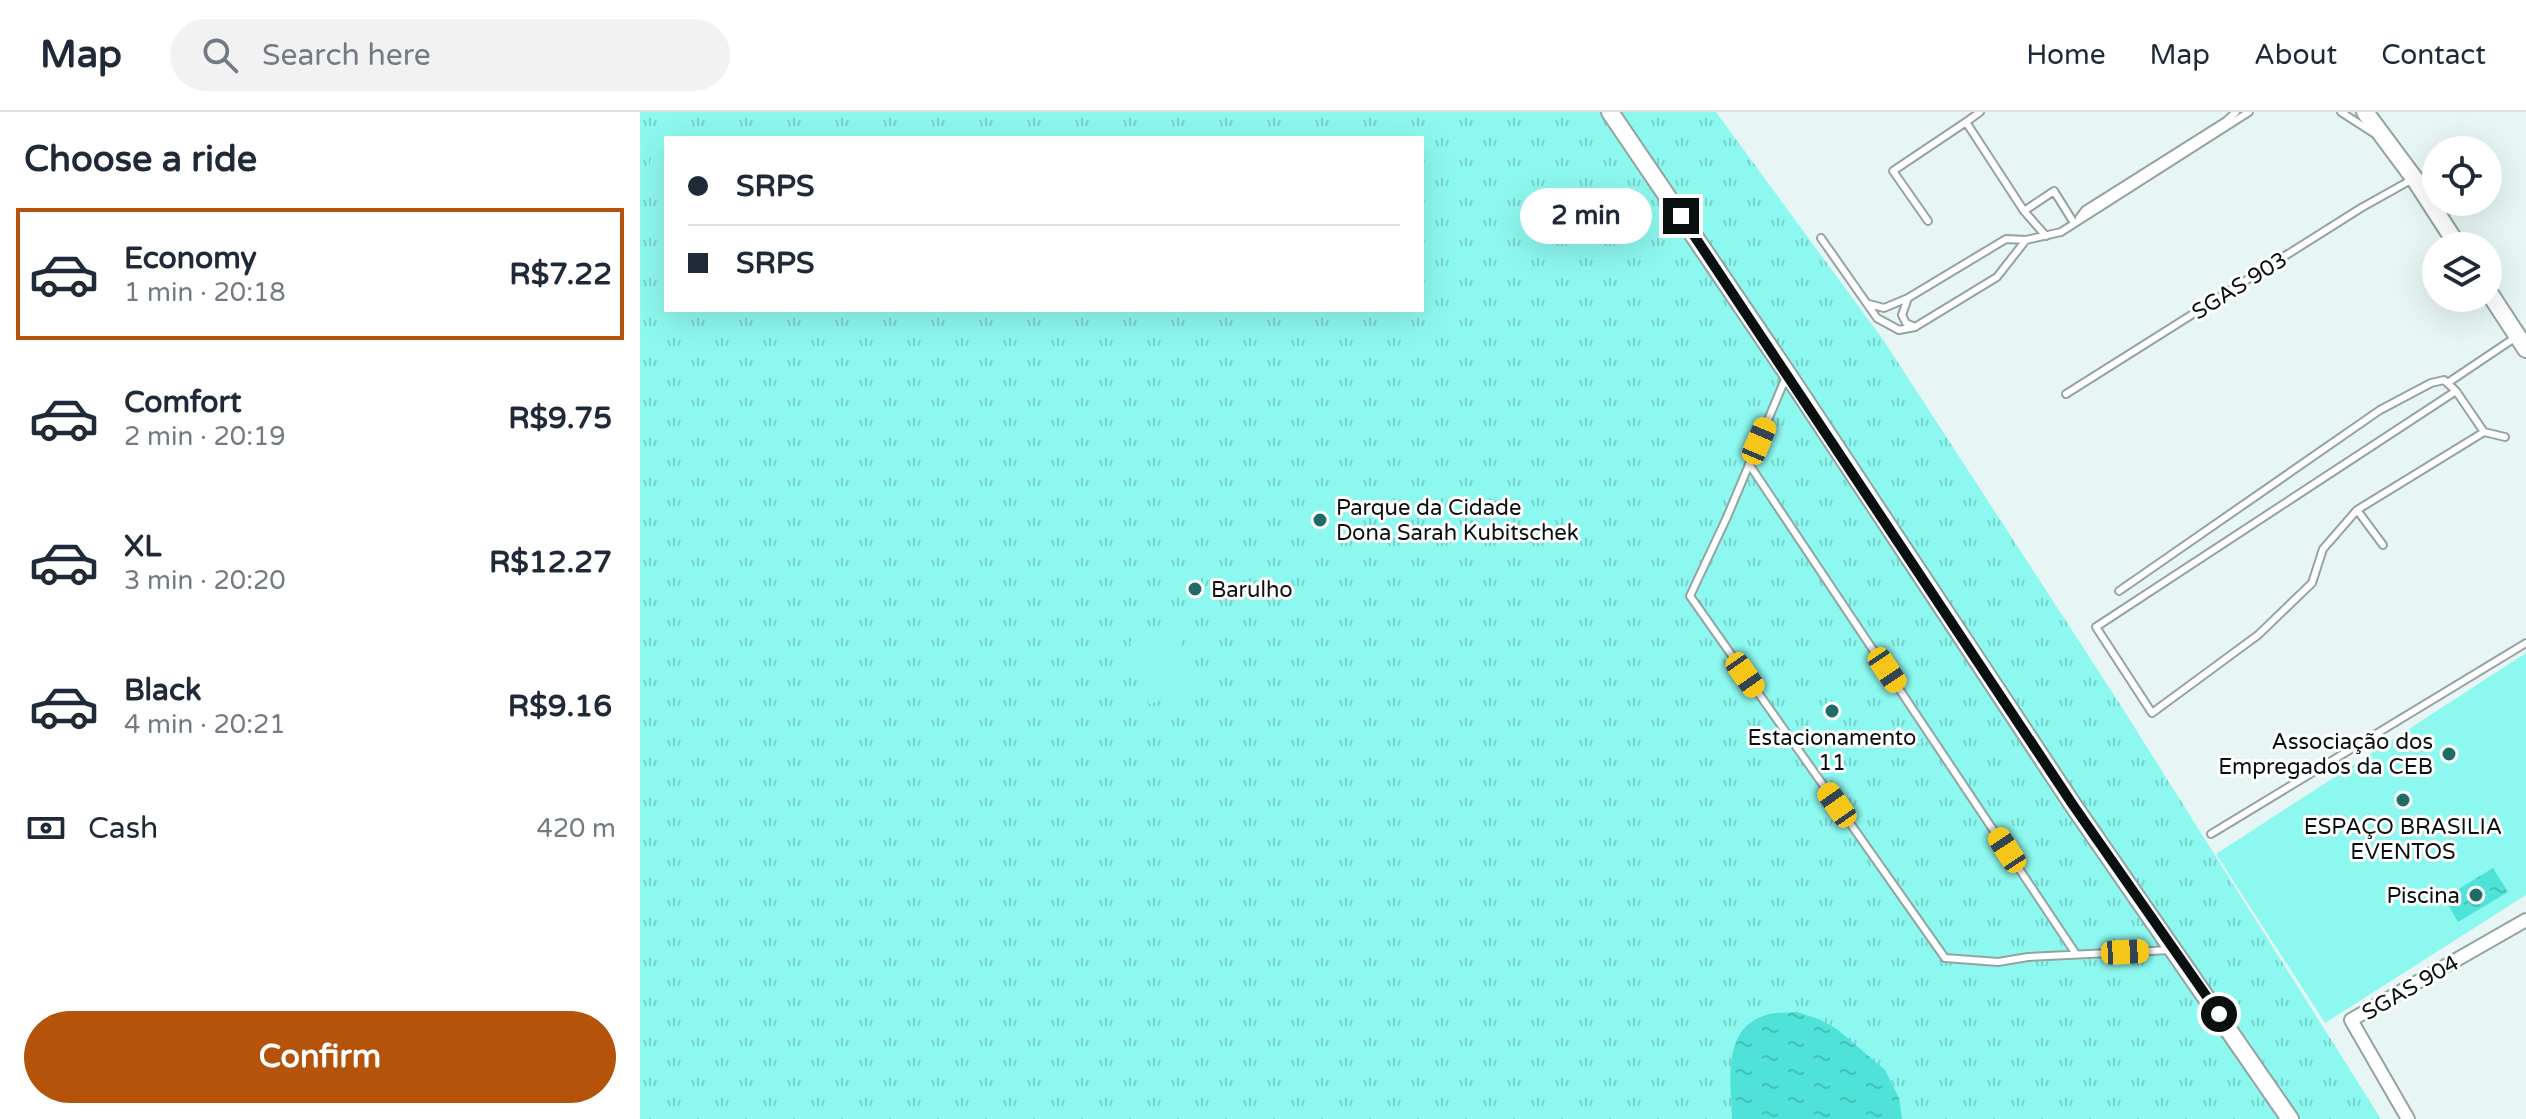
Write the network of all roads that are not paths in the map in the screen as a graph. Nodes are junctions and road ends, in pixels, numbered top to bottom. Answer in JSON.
{"nodes":[{"id":1,"x":1610,"y":112,"type":"edge"},
{"id":2,"x":1980,"y":112,"type":"edge"},
{"id":3,"x":2236,"y":112,"type":"edge"},
{"id":4,"x":2249,"y":112,"type":"edge"},
{"id":5,"x":2341,"y":112,"type":"edge"},
{"id":6,"x":2365,"y":112,"type":"edge"},
{"id":7,"x":1966,"y":122,"type":"junction"},
{"id":8,"x":2385,"y":139,"type":"junction"},
{"id":9,"x":2414,"y":178,"type":"junction"},
{"id":10,"x":2024,"y":211,"type":"junction"},
{"id":11,"x":1928,"y":221,"type":"dead end"},
{"id":12,"x":2076,"y":222,"type":"junction"},
{"id":13,"x":2449,"y":232,"type":"edge"},
{"id":14,"x":2046,"y":236,"type":"junction"},
{"id":15,"x":1821,"y":238,"type":"dead end"},
{"id":16,"x":2026,"y":240,"type":"junction"},
{"id":17,"x":1908,"y":298,"type":"junction"},
{"id":18,"x":1869,"y":304,"type":"junction"},
{"id":19,"x":2502,"y":312,"type":"edge"},
{"id":20,"x":1915,"y":327,"type":"junction"},
{"id":21,"x":2522,"y":343,"type":"edge"},
{"id":22,"x":1787,"y":373,"type":"junction"},
{"id":23,"x":2449,"y":382,"type":"junction"},
{"id":24,"x":2456,"y":391,"type":"junction"},
{"id":25,"x":2066,"y":394,"type":"dead end"},
{"id":26,"x":2484,"y":432,"type":"junction"},
{"id":27,"x":2505,"y":437,"type":"dead end"},
{"id":28,"x":1749,"y":464,"type":"junction"},
{"id":29,"x":2357,"y":510,"type":"junction"},
{"id":30,"x":2383,"y":545,"type":"dead end"},
{"id":31,"x":2119,"y":591,"type":"dead end"},
{"id":32,"x":2526,"y":643,"type":"edge"},
{"id":33,"x":2211,"y":834,"type":"dead end"},
{"id":34,"x":2526,"y":920,"type":"edge"},
{"id":35,"x":2174,"y":949,"type":"junction"},
{"id":36,"x":2076,"y":954,"type":"junction"},
{"id":37,"x":2290,"y":1119,"type":"edge"},
{"id":38,"x":2408,"y":1119,"type":"edge"}],
"edges":[{"from":1,"to":22,"type":"main road"},
{"from":2,"to":7,"type":"lane"},
{"from":3,"to":12,"type":"lane"},
{"from":4,"to":12,"type":"lane"},
{"from":5,"to":8,"type":"lane"},
{"from":6,"to":8,"type":"main road"},
{"from":7,"to":10,"type":"lane"},
{"from":7,"to":11,"type":"lane"},
{"from":8,"to":9,"type":"main road"},
{"from":9,"to":13,"type":"main road"},
{"from":9,"to":25,"type":"lane","name":"SGAS 903"},
{"from":10,"to":12,"type":"lane"},
{"from":10,"to":14,"type":"lane"},
{"from":12,"to":14,"type":"lane"},
{"from":14,"to":16,"type":"lane"},
{"from":15,"to":18,"type":"lane"},
{"from":16,"to":17,"type":"lane"},
{"from":16,"to":20,"type":"lane"},
{"from":17,"to":18,"type":"lane"},
{"from":17,"to":20,"type":"lane"},
{"from":18,"to":20,"type":"lane"},
{"from":19,"to":21,"type":"main road"},
{"from":21,"to":23,"type":"lane"},
{"from":22,"to":28,"type":"lane"},
{"from":22,"to":35,"type":"main road"},
{"from":23,"to":24,"type":"lane"},
{"from":23,"to":31,"type":"lane"},
{"from":24,"to":26,"type":"lane"},
{"from":24,"to":29,"type":"lane"},
{"from":26,"to":27,"type":"lane"},
{"from":26,"to":29,"type":"lane"},
{"from":28,"to":36,"type":"lane"},
{"from":28,"to":36,"type":"lane"},
{"from":29,"to":30,"type":"lane"},
{"from":32,"to":33,"type":"lane"},
{"from":34,"to":38,"type":"street","name":"SGAS 904"},
{"from":35,"to":36,"type":"lane"},
{"from":35,"to":37,"type":"main road"}]}
